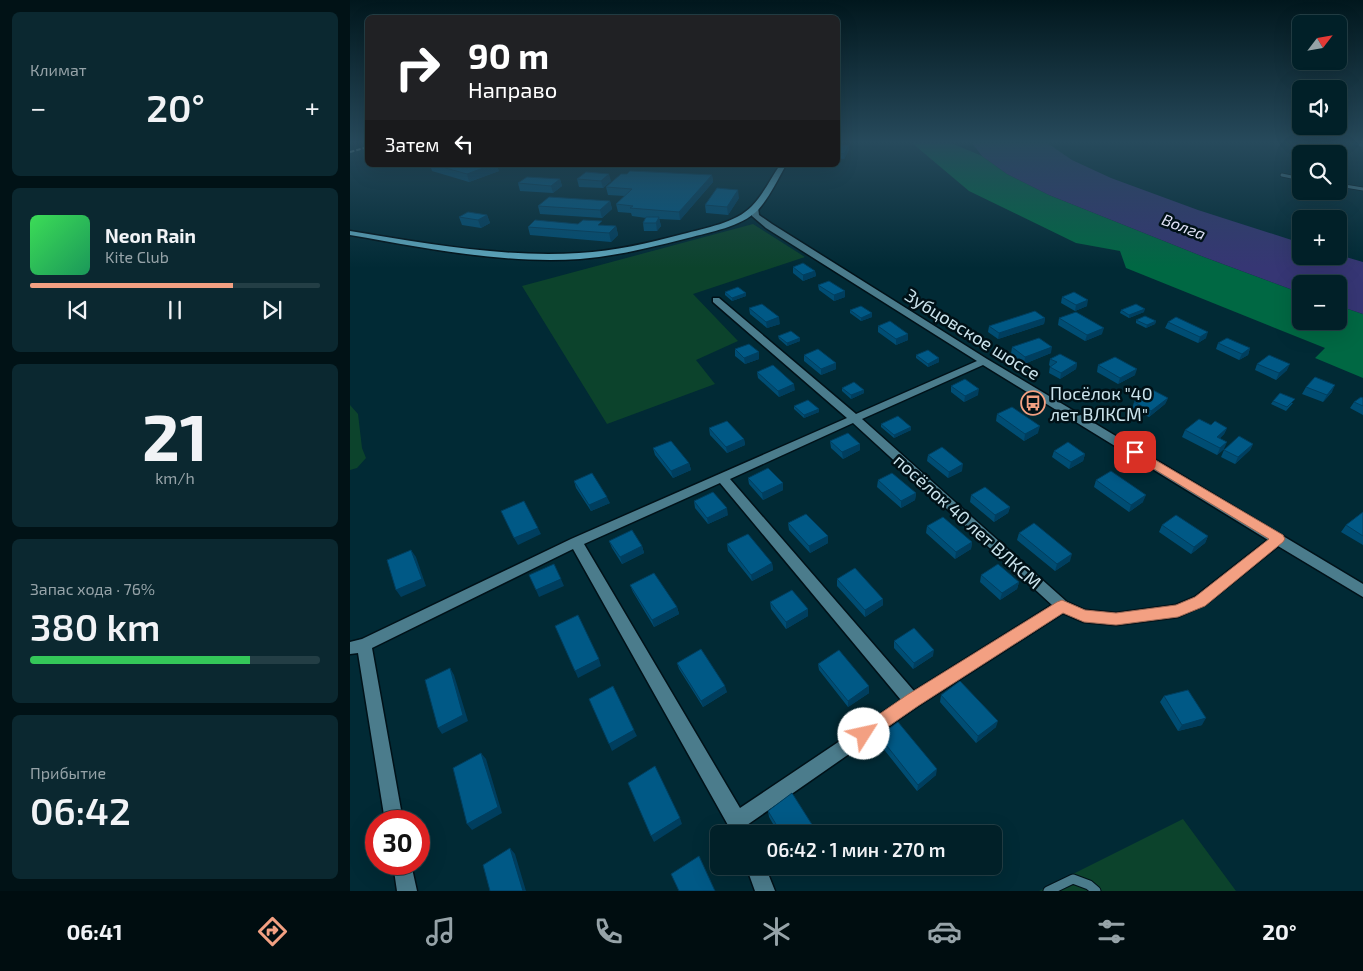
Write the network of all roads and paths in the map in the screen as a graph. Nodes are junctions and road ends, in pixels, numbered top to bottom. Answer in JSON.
{"nodes":[{"id":1,"x":770,"y":185,"type":"edge"},
{"id":2,"x":1347,"y":187,"type":"edge"},
{"id":3,"x":1363,"y":190,"type":"edge"},
{"id":4,"x":755,"y":208,"type":"junction"},
{"id":5,"x":350,"y":233,"type":"edge"},
{"id":6,"x":716,"y":300,"type":"dead end"},
{"id":7,"x":984,"y":361,"type":"junction"},
{"id":8,"x":854,"y":418,"type":"junction"},
{"id":9,"x":722,"y":477,"type":"junction"},
{"id":10,"x":1278,"y":539,"type":"junction"},
{"id":11,"x":576,"y":542,"type":"junction"},
{"id":12,"x":1363,"y":590,"type":"edge"},
{"id":13,"x":1062,"y":606,"type":"junction"},
{"id":14,"x":357,"y":646,"type":"edge"},
{"id":15,"x":912,"y":701,"type":"junction"},
{"id":16,"x":392,"y":810,"type":"edge"},
{"id":17,"x":738,"y":825,"type":"edge"},
{"id":18,"x":744,"y":825,"type":"edge"},
{"id":19,"x":404,"y":875,"type":"edge"},
{"id":20,"x":759,"y":875,"type":"edge"},
{"id":21,"x":406,"y":891,"type":"edge"},
{"id":22,"x":766,"y":891,"type":"edge"},
{"id":23,"x":1048,"y":891,"type":"edge"},
{"id":24,"x":1096,"y":891,"type":"edge"}],
"edges":[{"from":1,"to":4,"type":"main road"},
{"from":2,"to":3,"type":"lane"},
{"from":4,"to":5,"type":"main road"},
{"from":4,"to":7,"type":"street","name":"Зубцовское шоссе"},
{"from":6,"to":8,"type":"street","name":"посёлок 40 лет ВЛКСМ"},
{"from":7,"to":8,"type":"street"},
{"from":7,"to":10,"type":"street","name":"Зубцовское шоссе"},
{"from":8,"to":9,"type":"street"},
{"from":8,"to":13,"type":"street","name":"посёлок 40 лет ВЛКСМ"},
{"from":9,"to":11,"type":"street"},
{"from":9,"to":15,"type":"street"},
{"from":10,"to":12,"type":"street","name":"Зубцовское шоссе"},
{"from":10,"to":13,"type":"street","name":"посёлок 40 лет ВЛКСМ"},
{"from":11,"to":14,"type":"street"},
{"from":11,"to":17,"type":"street"},
{"from":13,"to":15,"type":"street"},
{"from":14,"to":16,"type":"street"},
{"from":15,"to":18,"type":"street"},
{"from":19,"to":21,"type":"street"},
{"from":20,"to":22,"type":"street"},
{"from":23,"to":24,"type":"lane"}]}
